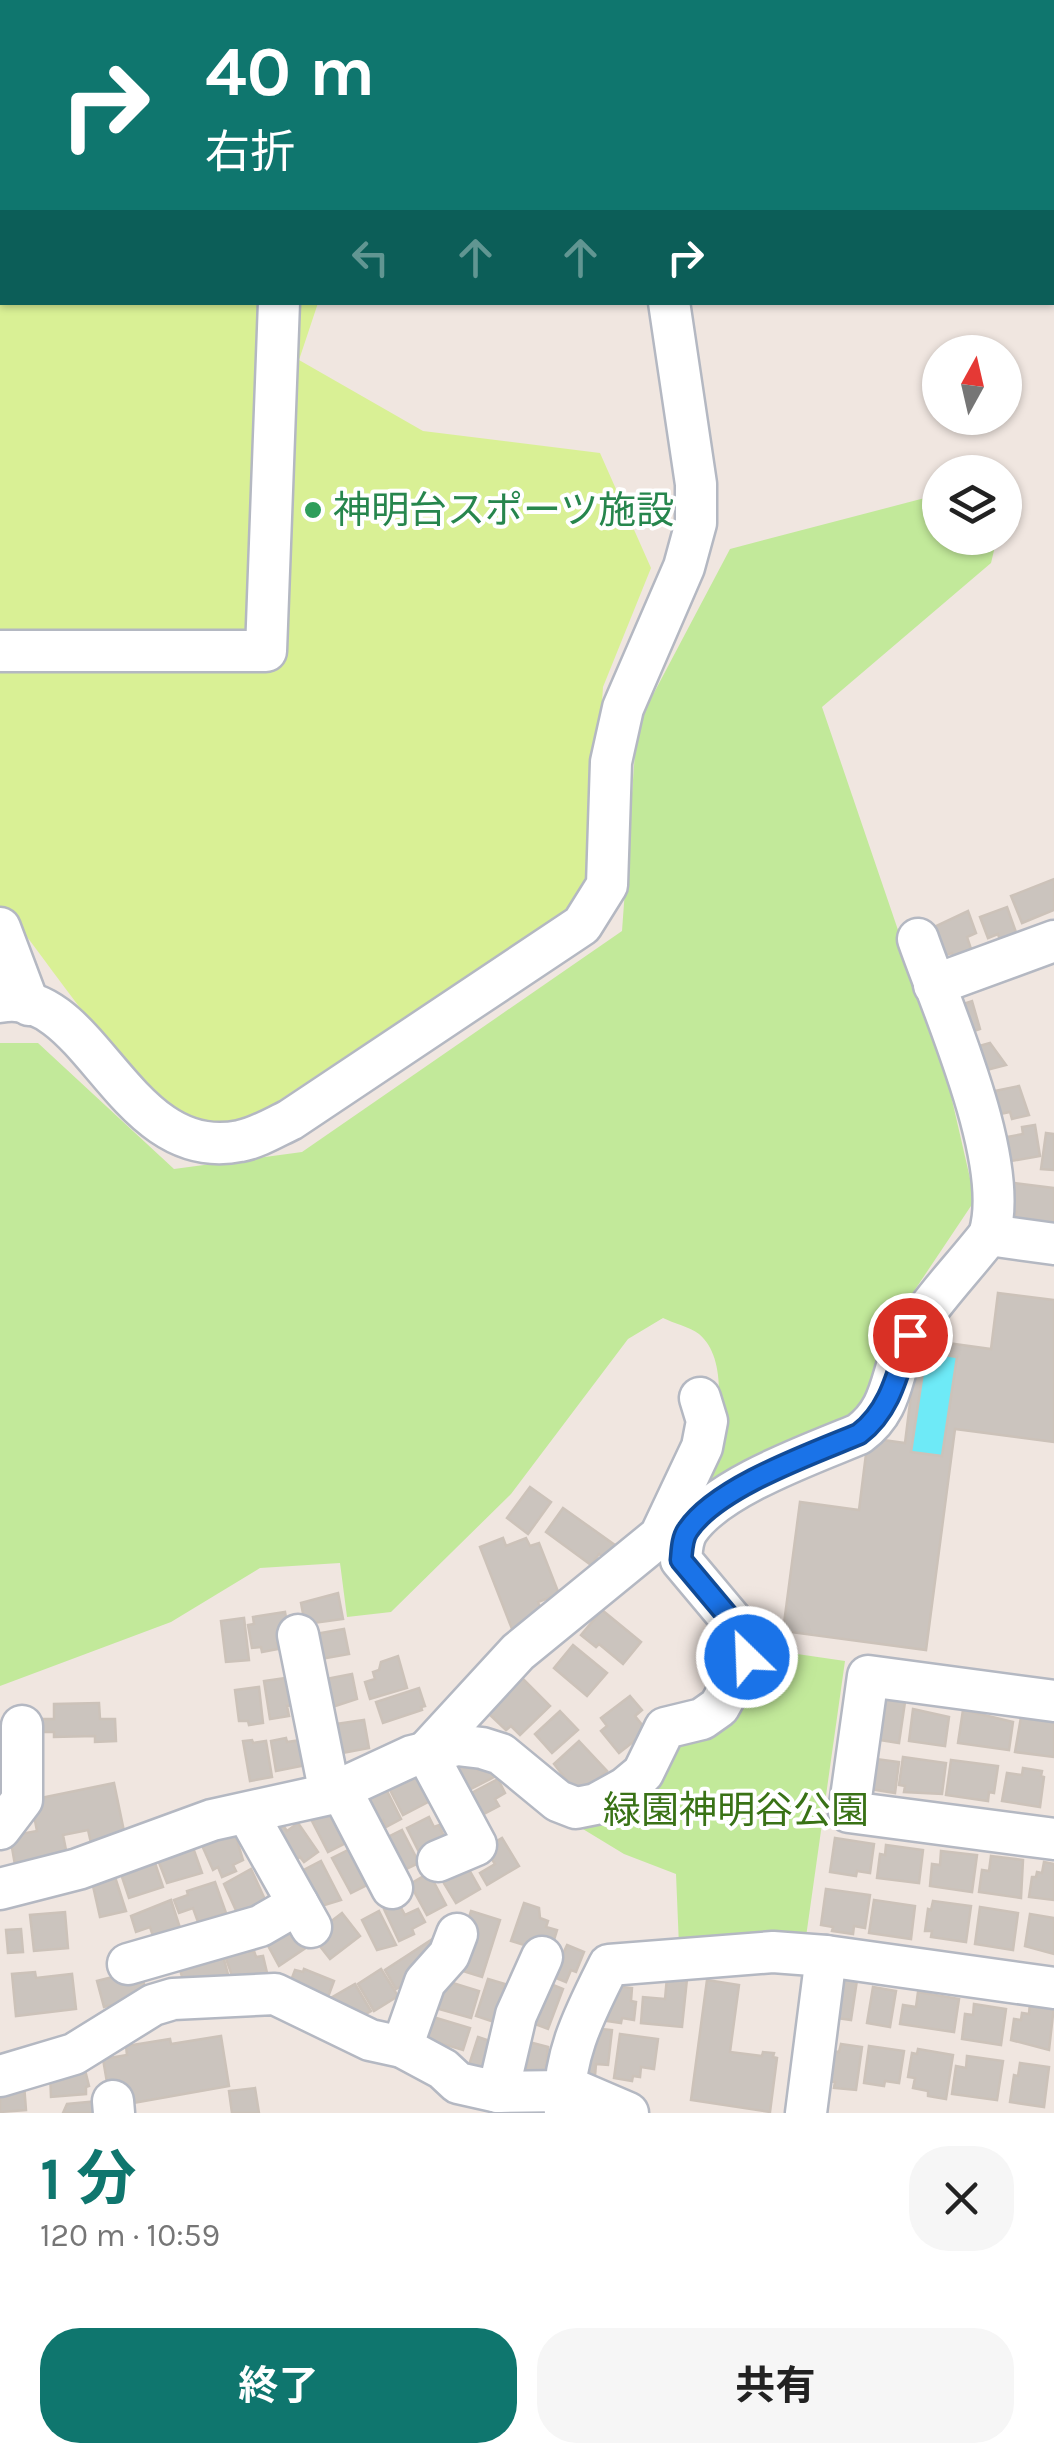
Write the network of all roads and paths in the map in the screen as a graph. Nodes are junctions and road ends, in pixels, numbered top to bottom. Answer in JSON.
{"nodes":[{"id":1,"x":279,"y":305,"type":"edge"},
{"id":2,"x":669,"y":305,"type":"edge"},
{"id":3,"x":0,"y":652,"type":"edge"},
{"id":4,"x":0,"y":928,"type":"edge"},
{"id":5,"x":918,"y":939,"type":"dead end"},
{"id":6,"x":1054,"y":940,"type":"edge"},
{"id":7,"x":934,"y":985,"type":"junction"},
{"id":8,"x":15,"y":1004,"type":"edge"},
{"id":9,"x":989,"y":1236,"type":"junction"},
{"id":10,"x":1054,"y":1244,"type":"edge"},
{"id":11,"x":700,"y":1398,"type":"dead end"},
{"id":12,"x":298,"y":1636,"type":"dead end"},
{"id":13,"x":1054,"y":1701,"type":"edge"},
{"id":14,"x":22,"y":1726,"type":"dead end"},
{"id":15,"x":426,"y":1752,"type":"junction"},
{"id":16,"x":336,"y":1792,"type":"junction"},
{"id":17,"x":247,"y":1813,"type":"junction"},
{"id":18,"x":0,"y":1829,"type":"edge"},
{"id":19,"x":1054,"y":1840,"type":"edge"},
{"id":20,"x":438,"y":1861,"type":"dead end"},
{"id":21,"x":392,"y":1888,"type":"dead end"},
{"id":22,"x":0,"y":1890,"type":"edge"},
{"id":23,"x":457,"y":1934,"type":"dead end"},
{"id":24,"x":826,"y":1956,"type":"junction"},
{"id":25,"x":542,"y":1957,"type":"dead end"},
{"id":26,"x":1054,"y":1988,"type":"edge"},
{"id":27,"x":173,"y":1998,"type":"junction"},
{"id":28,"x":390,"y":2043,"type":"junction"},
{"id":29,"x":0,"y":2076,"type":"edge"},
{"id":30,"x":498,"y":2092,"type":"junction"},
{"id":31,"x":565,"y":2097,"type":"edge"},
{"id":32,"x":628,"y":2113,"type":"edge"},
{"id":33,"x":806,"y":2113,"type":"edge"}],
"edges":[{"from":1,"to":3,"type":"street"},
{"from":2,"to":8,"type":"street"},
{"from":4,"to":8,"type":"street"},
{"from":5,"to":7,"type":"street"},
{"from":6,"to":7,"type":"street"},
{"from":7,"to":9,"type":"street"},
{"from":9,"to":10,"type":"street"},
{"from":9,"to":15,"type":"street"},
{"from":11,"to":15,"type":"street"},
{"from":12,"to":16,"type":"street"},
{"from":13,"to":19,"type":"street"},
{"from":14,"to":18,"type":"street"},
{"from":15,"to":16,"type":"street"},
{"from":15,"to":20,"type":"street"},
{"from":16,"to":17,"type":"street"},
{"from":16,"to":21,"type":"street"},
{"from":17,"to":22,"type":"street"},
{"from":17,"to":27,"type":"street"},
{"from":23,"to":28,"type":"street"},
{"from":24,"to":26,"type":"street"},
{"from":24,"to":31,"type":"street"},
{"from":24,"to":33,"type":"street"},
{"from":25,"to":30,"type":"street"},
{"from":27,"to":28,"type":"street"},
{"from":27,"to":29,"type":"street"},
{"from":28,"to":30,"type":"street"},
{"from":30,"to":31,"type":"street"},
{"from":31,"to":32,"type":"street"}]}
